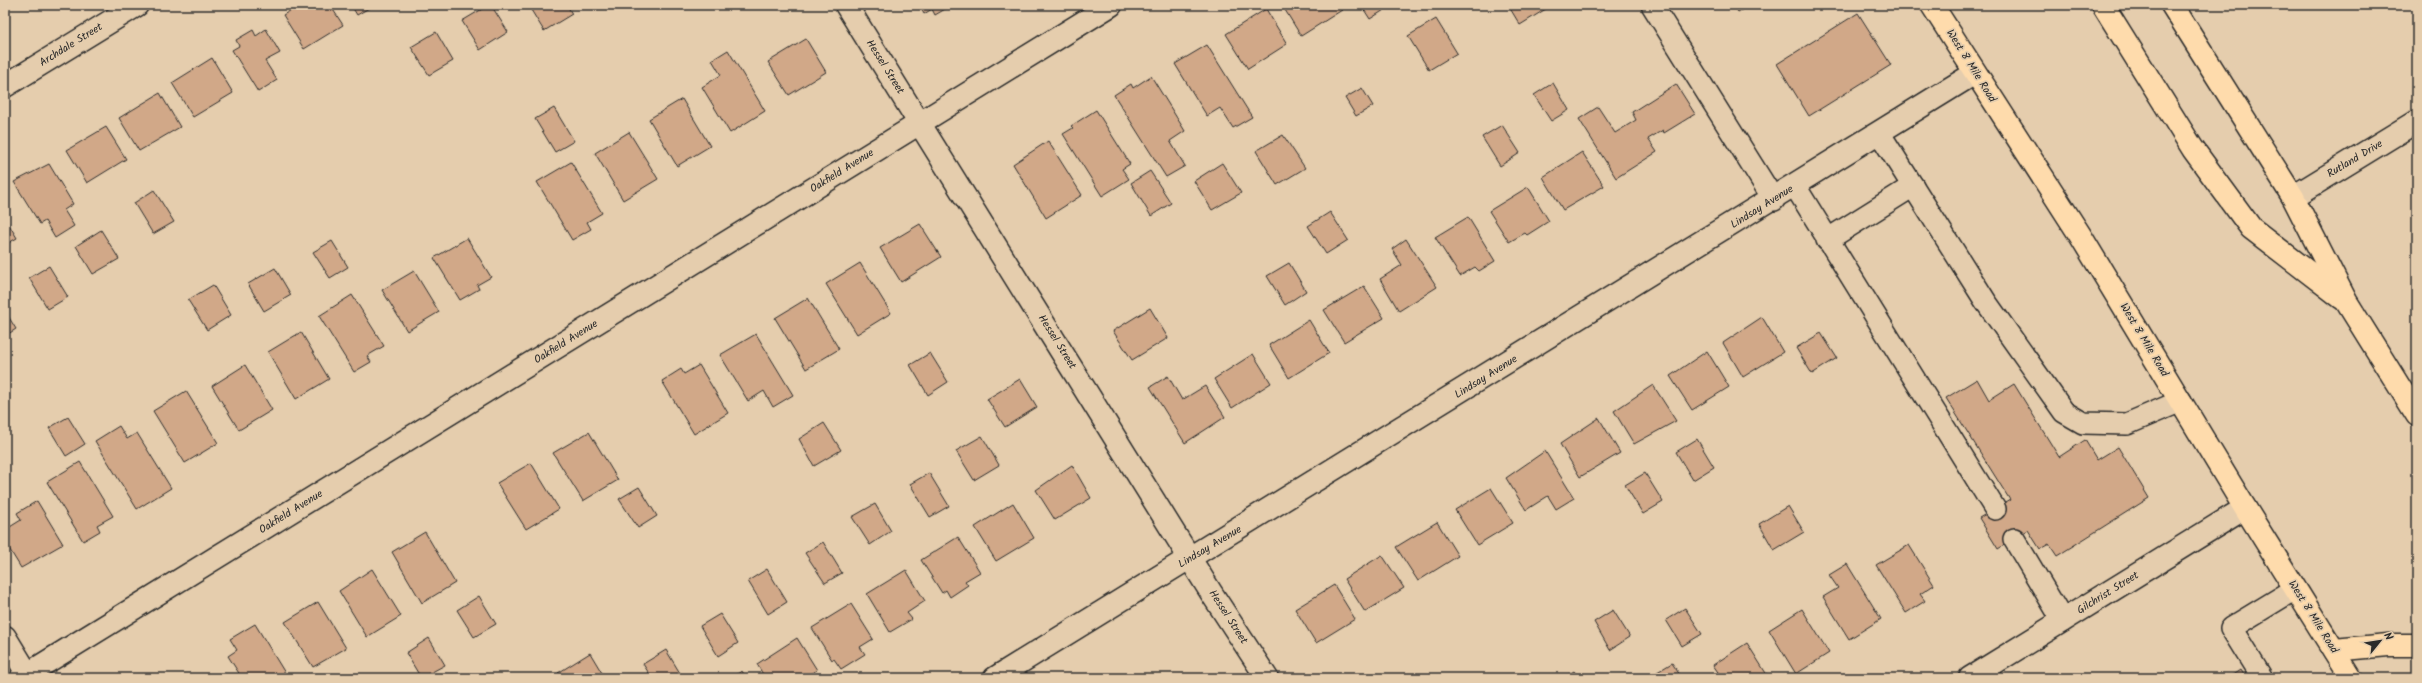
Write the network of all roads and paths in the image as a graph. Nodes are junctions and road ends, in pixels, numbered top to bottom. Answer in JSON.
{"nodes":[{"id":1,"x":136,"y":5,"type":"edge"},
{"id":2,"x":846,"y":5,"type":"edge"},
{"id":3,"x":1111,"y":5,"type":"edge"},
{"id":4,"x":1652,"y":5,"type":"edge"},
{"id":5,"x":1932,"y":5,"type":"edge"},
{"id":6,"x":2103,"y":5,"type":"edge"},
{"id":7,"x":2172,"y":5,"type":"edge"},
{"id":8,"x":1975,"y":73,"type":"junction"},
{"id":9,"x":5,"y":86,"type":"edge"},
{"id":10,"x":2417,"y":121,"type":"edge"},
{"id":11,"x":920,"y":123,"type":"junction"},
{"id":12,"x":1880,"y":134,"type":"junction"},
{"id":13,"x":1795,"y":186,"type":"junction"},
{"id":14,"x":1913,"y":186,"type":"junction"},
{"id":15,"x":2294,"y":197,"type":"junction"},
{"id":16,"x":1774,"y":200,"type":"junction"},
{"id":17,"x":1827,"y":240,"type":"junction"},
{"id":18,"x":2346,"y":301,"type":"junction"},
{"id":19,"x":2181,"y":401,"type":"junction"},
{"id":20,"x":2417,"y":415,"type":"edge"},
{"id":21,"x":2245,"y":508,"type":"junction"},
{"id":22,"x":1995,"y":509,"type":"dead end"},
{"id":23,"x":2014,"y":538,"type":"dead end"},
{"id":24,"x":1191,"y":558,"type":"junction"},
{"id":25,"x":2295,"y":588,"type":"junction"},
{"id":26,"x":2063,"y":621,"type":"junction"},
{"id":27,"x":5,"y":637,"type":"edge"},
{"id":28,"x":2417,"y":646,"type":"edge"},
{"id":29,"x":2334,"y":650,"type":"junction"},
{"id":30,"x":26,"y":677,"type":"edge"},
{"id":31,"x":995,"y":678,"type":"edge"},
{"id":32,"x":1267,"y":678,"type":"edge"},
{"id":33,"x":1970,"y":678,"type":"edge"},
{"id":34,"x":2262,"y":678,"type":"edge"},
{"id":35,"x":2351,"y":678,"type":"edge"}],
"edges":[{"from":1,"to":9,"type":"street","name":"Archdale Street"},
{"from":2,"to":11,"type":"street","name":"Hessel Street"},
{"from":3,"to":11,"type":"street","name":"Oakfield Avenue"},
{"from":4,"to":16,"type":"lane"},
{"from":5,"to":8,"type":"highway","name":"West 8 Mile Road"},
{"from":6,"to":18,"type":"highway"},
{"from":7,"to":15,"type":"highway"},
{"from":8,"to":12,"type":"street","name":"Lindsay Avenue"},
{"from":8,"to":19,"type":"highway","name":"West 8 Mile Road"},
{"from":10,"to":15,"type":"street","name":"Rutland Drive"},
{"from":11,"to":24,"type":"street","name":"Hessel Street"},
{"from":11,"to":30,"type":"street","name":"Oakfield Avenue"},
{"from":12,"to":13,"type":"street","name":"Lindsay Avenue"},
{"from":12,"to":14,"type":"lane"},
{"from":13,"to":16,"type":"street","name":"Lindsay Avenue"},
{"from":13,"to":17,"type":"lane"},
{"from":14,"to":17,"type":"lane"},
{"from":14,"to":19,"type":"lane"},
{"from":15,"to":18,"type":"highway"},
{"from":16,"to":24,"type":"street","name":"Lindsay Avenue"},
{"from":17,"to":22,"type":"lane"},
{"from":18,"to":20,"type":"highway"},
{"from":19,"to":21,"type":"highway","name":"West 8 Mile Road"},
{"from":21,"to":25,"type":"highway","name":"West 8 Mile Road"},
{"from":21,"to":26,"type":"street","name":"Gilchrist Street"},
{"from":23,"to":26,"type":"lane"},
{"from":24,"to":31,"type":"street","name":"Lindsay Avenue"},
{"from":24,"to":32,"type":"street","name":"Hessel Street"},
{"from":25,"to":29,"type":"highway","name":"West 8 Mile Road"},
{"from":25,"to":34,"type":"lane"},
{"from":26,"to":33,"type":"street","name":"Gilchrist Street"},
{"from":27,"to":30,"type":"street"},
{"from":28,"to":29,"type":"highway"},
{"from":29,"to":35,"type":"highway","name":"West 8 Mile Road"}]}
